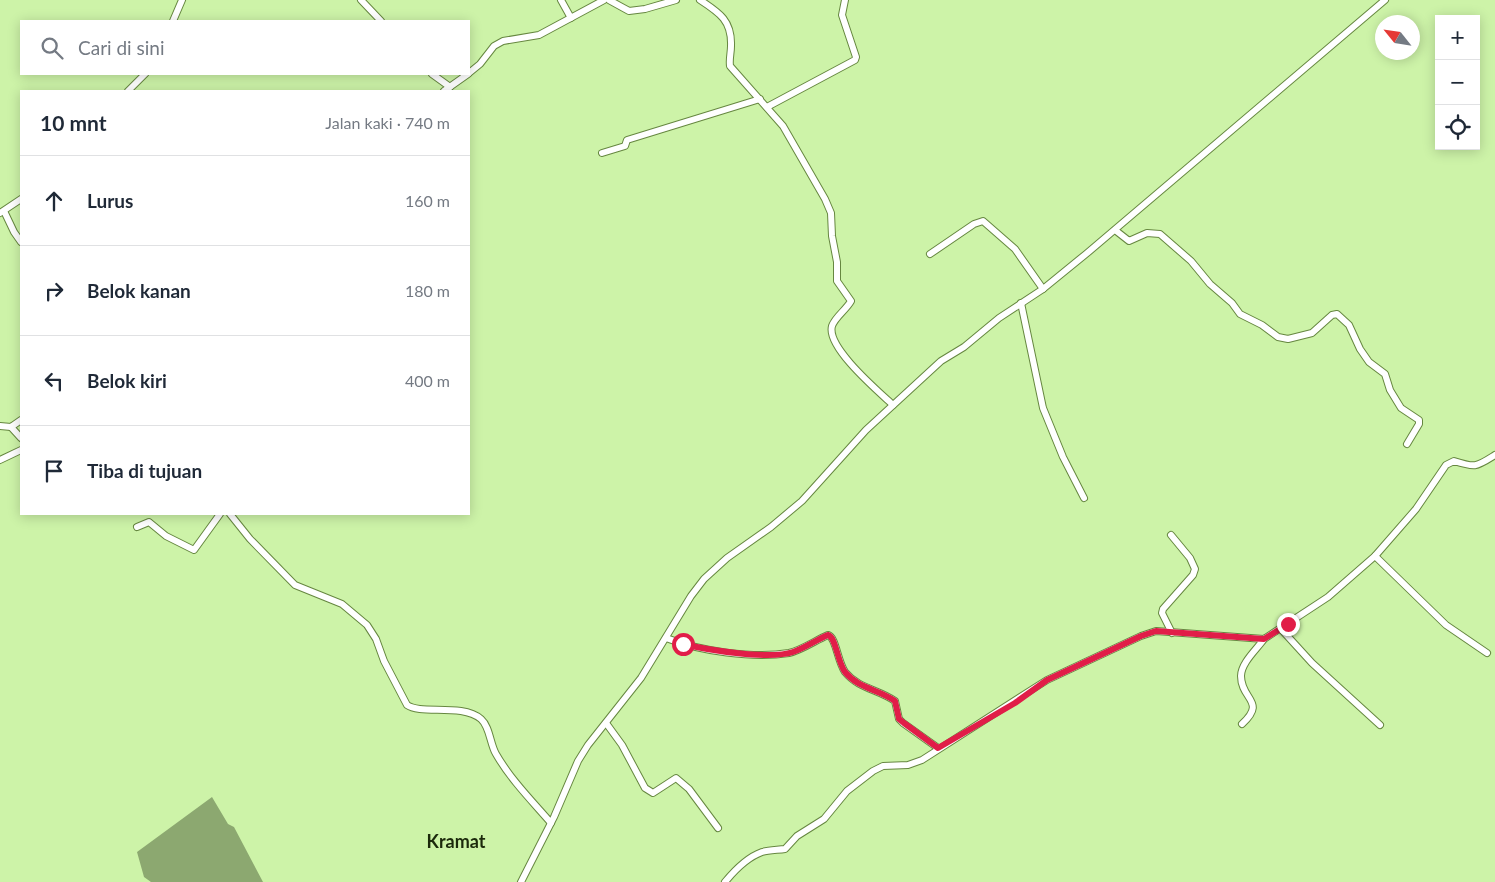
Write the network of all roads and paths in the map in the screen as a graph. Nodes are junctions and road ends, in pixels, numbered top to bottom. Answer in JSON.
{"nodes":[{"id":1,"x":182,"y":0,"type":"edge"},
{"id":2,"x":361,"y":0,"type":"edge"},
{"id":3,"x":560,"y":0,"type":"edge"},
{"id":4,"x":604,"y":0,"type":"edge"},
{"id":5,"x":609,"y":0,"type":"edge"},
{"id":6,"x":676,"y":0,"type":"edge"},
{"id":7,"x":700,"y":0,"type":"edge"},
{"id":8,"x":845,"y":0,"type":"edge"},
{"id":9,"x":1385,"y":0,"type":"edge"},
{"id":10,"x":571,"y":18,"type":"junction"},
{"id":11,"x":174,"y":20,"type":"edge"},
{"id":12,"x":380,"y":20,"type":"edge"},
{"id":13,"x":470,"y":72,"type":"edge"},
{"id":14,"x":144,"y":75,"type":"edge"},
{"id":15,"x":433,"y":75,"type":"edge"},
{"id":16,"x":465,"y":75,"type":"edge"},
{"id":17,"x":447,"y":89,"type":"edge"},
{"id":18,"x":129,"y":90,"type":"edge"},
{"id":19,"x":760,"y":99,"type":"junction"},
{"id":20,"x":768,"y":107,"type":"junction"},
{"id":21,"x":602,"y":153,"type":"dead end"},
{"id":22,"x":20,"y":200,"type":"edge"},
{"id":23,"x":2,"y":212,"type":"edge"},
{"id":24,"x":1115,"y":230,"type":"junction"},
{"id":25,"x":20,"y":241,"type":"edge"},
{"id":26,"x":930,"y":254,"type":"dead end"},
{"id":27,"x":1043,"y":289,"type":"junction"},
{"id":28,"x":1021,"y":303,"type":"junction"},
{"id":29,"x":893,"y":405,"type":"junction"},
{"id":30,"x":20,"y":421,"type":"edge"},
{"id":31,"x":0,"y":426,"type":"edge"},
{"id":32,"x":11,"y":427,"type":"junction"},
{"id":33,"x":20,"y":437,"type":"edge"},
{"id":34,"x":1407,"y":444,"type":"dead end"},
{"id":35,"x":20,"y":450,"type":"edge"},
{"id":36,"x":1495,"y":455,"type":"edge"},
{"id":37,"x":0,"y":460,"type":"edge"},
{"id":38,"x":1084,"y":498,"type":"dead end"},
{"id":39,"x":219,"y":515,"type":"edge"},
{"id":40,"x":231,"y":515,"type":"edge"},
{"id":41,"x":137,"y":527,"type":"dead end"},
{"id":42,"x":1170,"y":535,"type":"dead end"},
{"id":43,"x":1375,"y":556,"type":"junction"},
{"id":44,"x":1281,"y":629,"type":"junction"},
{"id":45,"x":1172,"y":633,"type":"junction"},
{"id":46,"x":666,"y":638,"type":"junction"},
{"id":47,"x":1264,"y":639,"type":"junction"},
{"id":48,"x":1487,"y":652,"type":"dead end"},
{"id":49,"x":606,"y":723,"type":"junction"},
{"id":50,"x":1242,"y":724,"type":"dead end"},
{"id":51,"x":1380,"y":725,"type":"dead end"},
{"id":52,"x":938,"y":748,"type":"junction"},
{"id":53,"x":551,"y":823,"type":"junction"},
{"id":54,"x":718,"y":828,"type":"dead end"},
{"id":55,"x":521,"y":882,"type":"edge"},
{"id":56,"x":725,"y":882,"type":"edge"}],
"edges":[{"from":1,"to":11,"type":"street"},
{"from":2,"to":12,"type":"street"},
{"from":3,"to":10,"type":"street"},
{"from":4,"to":10,"type":"street"},
{"from":5,"to":6,"type":"street"},
{"from":7,"to":19,"type":"street"},
{"from":8,"to":20,"type":"street"},
{"from":9,"to":24,"type":"street"},
{"from":10,"to":13,"type":"street"},
{"from":14,"to":18,"type":"street"},
{"from":15,"to":17,"type":"street"},
{"from":16,"to":17,"type":"street"},
{"from":19,"to":20,"type":"street"},
{"from":19,"to":21,"type":"street"},
{"from":20,"to":29,"type":"street"},
{"from":22,"to":23,"type":"street"},
{"from":23,"to":25,"type":"street"},
{"from":24,"to":27,"type":"street"},
{"from":24,"to":34,"type":"street"},
{"from":26,"to":27,"type":"street"},
{"from":27,"to":28,"type":"street"},
{"from":28,"to":29,"type":"street"},
{"from":28,"to":38,"type":"street"},
{"from":29,"to":46,"type":"street"},
{"from":30,"to":32,"type":"street"},
{"from":31,"to":32,"type":"street"},
{"from":32,"to":33,"type":"street"},
{"from":35,"to":37,"type":"street"},
{"from":36,"to":43,"type":"street"},
{"from":39,"to":41,"type":"street"},
{"from":40,"to":53,"type":"street"},
{"from":42,"to":45,"type":"street"},
{"from":43,"to":44,"type":"street"},
{"from":43,"to":48,"type":"street"},
{"from":44,"to":47,"type":"street"},
{"from":44,"to":51,"type":"street"},
{"from":45,"to":47,"type":"street"},
{"from":45,"to":52,"type":"street"},
{"from":46,"to":49,"type":"street"},
{"from":46,"to":52,"type":"street"},
{"from":47,"to":50,"type":"street"},
{"from":49,"to":53,"type":"street"},
{"from":49,"to":54,"type":"street"},
{"from":52,"to":56,"type":"street"},
{"from":53,"to":55,"type":"street"}]}
